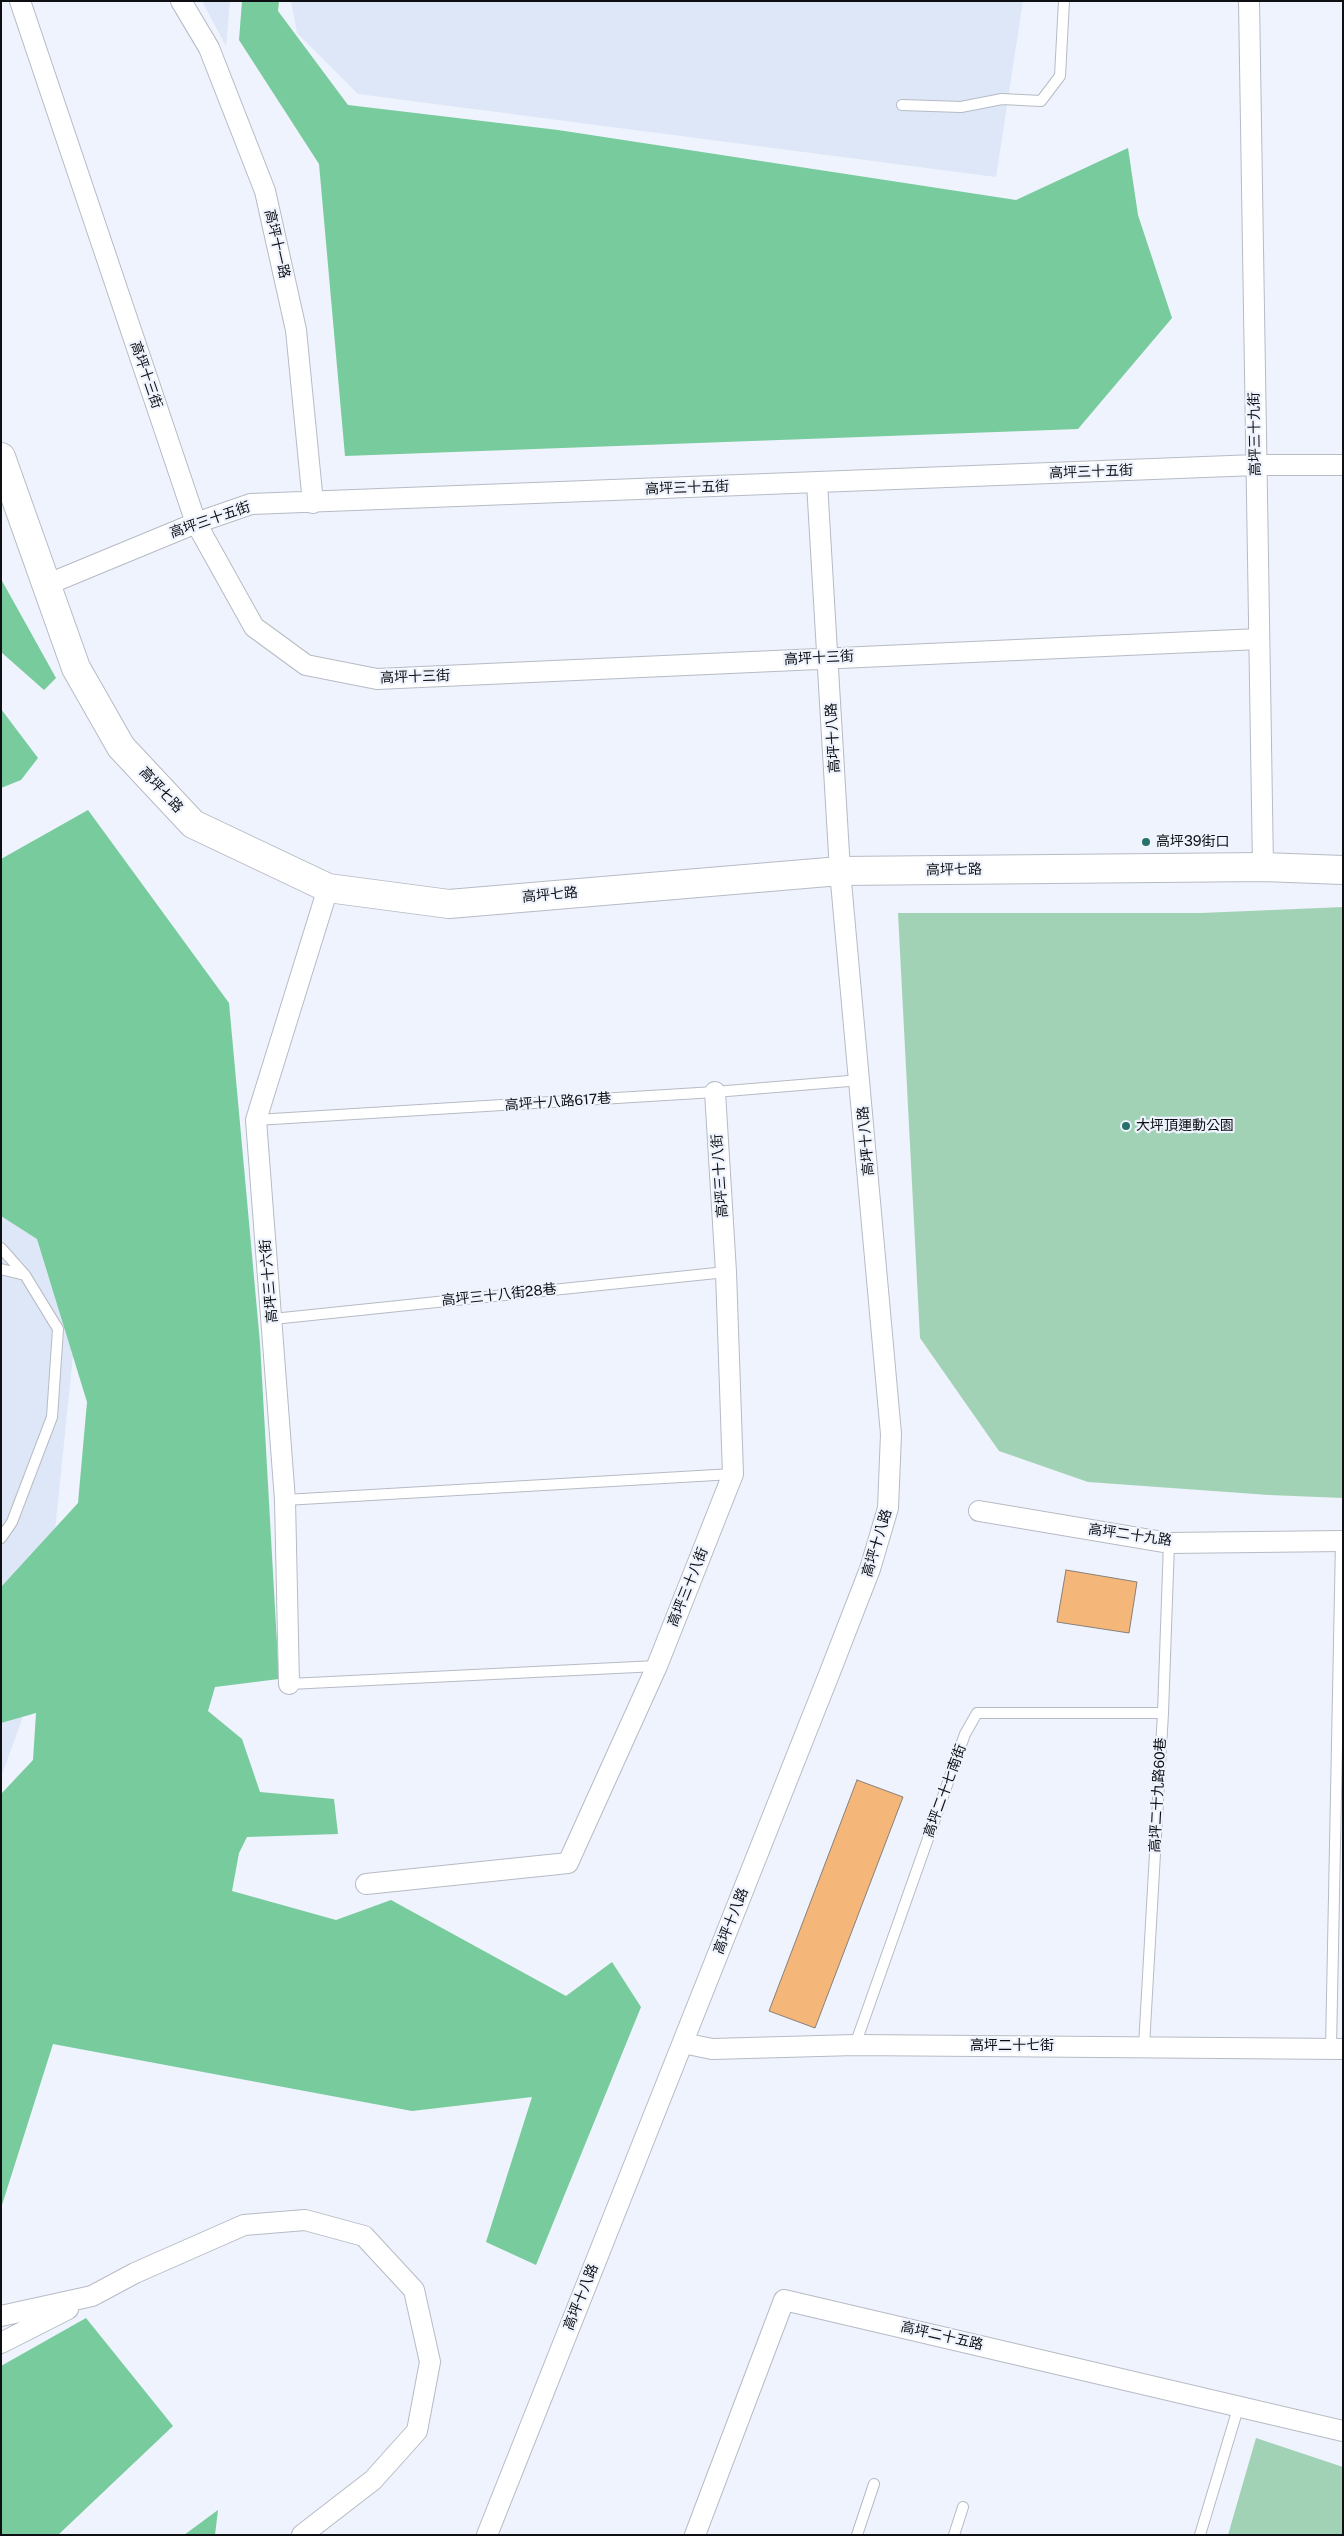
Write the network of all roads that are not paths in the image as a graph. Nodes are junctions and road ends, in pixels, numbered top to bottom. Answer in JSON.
{"nodes":[{"id":1,"x":20,"y":1,"type":"edge"},
{"id":2,"x":181,"y":1,"type":"edge"},
{"id":3,"x":1064,"y":1,"type":"edge"},
{"id":4,"x":1249,"y":1,"type":"edge"},
{"id":5,"x":902,"y":105,"type":"dead end"},
{"id":6,"x":1,"y":457,"type":"edge"},
{"id":7,"x":1256,"y":465,"type":"junction"},
{"id":8,"x":1343,"y":466,"type":"edge"},
{"id":9,"x":817,"y":483,"type":"junction"},
{"id":10,"x":313,"y":503,"type":"junction"},
{"id":11,"x":196,"y":523,"type":"junction"},
{"id":12,"x":46,"y":585,"type":"junction"},
{"id":13,"x":1259,"y":639,"type":"junction"},
{"id":14,"x":828,"y":658,"type":"junction"},
{"id":15,"x":1263,"y":867,"type":"junction"},
{"id":16,"x":1343,"y":870,"type":"edge"},
{"id":17,"x":840,"y":871,"type":"junction"},
{"id":18,"x":328,"y":888,"type":"junction"},
{"id":19,"x":861,"y":1080,"type":"junction"},
{"id":20,"x":715,"y":1092,"type":"junction"},
{"id":21,"x":256,"y":1120,"type":"junction"},
{"id":22,"x":1,"y":1248,"type":"edge"},
{"id":23,"x":1,"y":1269,"type":"edge"},
{"id":24,"x":726,"y":1272,"type":"junction"},
{"id":25,"x":25,"y":1275,"type":"junction"},
{"id":26,"x":273,"y":1319,"type":"junction"},
{"id":27,"x":733,"y":1474,"type":"junction"},
{"id":28,"x":285,"y":1500,"type":"junction"},
{"id":29,"x":979,"y":1511,"type":"dead end"},
{"id":30,"x":1,"y":1538,"type":"edge"},
{"id":31,"x":1342,"y":1541,"type":"edge"},
{"id":32,"x":1169,"y":1543,"type":"junction"},
{"id":33,"x":657,"y":1666,"type":"junction"},
{"id":34,"x":289,"y":1684,"type":"joint"},
{"id":35,"x":1163,"y":1713,"type":"junction"},
{"id":36,"x":366,"y":1884,"type":"dead end"},
{"id":37,"x":683,"y":2043,"type":"junction"},
{"id":38,"x":855,"y":2045,"type":"junction"},
{"id":39,"x":1144,"y":2046,"type":"junction"},
{"id":40,"x":1337,"y":2049,"type":"edge"},
{"id":41,"x":92,"y":2296,"type":"junction"},
{"id":42,"x":1,"y":2316,"type":"edge"},
{"id":43,"x":1,"y":2343,"type":"edge"},
{"id":44,"x":1239,"y":2405,"type":"junction"},
{"id":45,"x":1343,"y":2431,"type":"edge"},
{"id":46,"x":874,"y":2484,"type":"dead end"},
{"id":47,"x":963,"y":2507,"type":"dead end"},
{"id":48,"x":302,"y":2535,"type":"edge"},
{"id":49,"x":487,"y":2535,"type":"edge"},
{"id":50,"x":695,"y":2535,"type":"edge"},
{"id":51,"x":857,"y":2535,"type":"edge"},
{"id":52,"x":954,"y":2535,"type":"edge"},
{"id":53,"x":1200,"y":2535,"type":"edge"}],
"edges":[{"from":1,"to":11,"type":"street","name":"高坪十三街"},
{"from":2,"to":10,"type":"street","name":"高坪十一路"},
{"from":3,"to":5,"type":"lane"},
{"from":4,"to":7,"type":"street","name":"高坪三十九街"},
{"from":6,"to":12,"type":"street","name":"高坪七路"},
{"from":7,"to":8,"type":"street","name":"高坪三十五街"},
{"from":7,"to":9,"type":"street","name":"高坪三十五街"},
{"from":7,"to":13,"type":"street","name":"高坪三十九街"},
{"from":9,"to":10,"type":"street","name":"高坪三十五街"},
{"from":9,"to":14,"type":"street","name":"高坪十八路"},
{"from":10,"to":11,"type":"street","name":"高坪三十五街"},
{"from":11,"to":12,"type":"street","name":"高坪三十五街"},
{"from":11,"to":14,"type":"street","name":"高坪十三街"},
{"from":12,"to":18,"type":"street","name":"高坪七路"},
{"from":13,"to":14,"type":"street","name":"高坪十三街"},
{"from":13,"to":15,"type":"street","name":"高坪三十九街"},
{"from":14,"to":17,"type":"street","name":"高坪十八路"},
{"from":15,"to":16,"type":"street","name":"高坪七路"},
{"from":15,"to":17,"type":"street","name":"高坪七路"},
{"from":17,"to":18,"type":"street","name":"高坪七路"},
{"from":17,"to":19,"type":"street","name":"高坪十八路"},
{"from":18,"to":21,"type":"street","name":"高坪三十六街"},
{"from":19,"to":20,"type":"lane","name":"高坪十八路617巷"},
{"from":19,"to":37,"type":"street","name":"高坪十八路"},
{"from":20,"to":21,"type":"lane","name":"高坪十八路617巷"},
{"from":20,"to":24,"type":"street","name":"高坪三十八街"},
{"from":21,"to":26,"type":"street","name":"高坪三十六街"},
{"from":22,"to":25,"type":"lane"},
{"from":23,"to":25,"type":"lane"},
{"from":24,"to":26,"type":"lane","name":"高坪三十八街28巷"},
{"from":24,"to":27,"type":"street","name":"高坪三十八街"},
{"from":25,"to":30,"type":"lane"},
{"from":26,"to":28,"type":"street","name":"高坪三十六街"},
{"from":27,"to":28,"type":"lane"},
{"from":27,"to":33,"type":"street","name":"高坪三十八街"},
{"from":28,"to":34,"type":"street","name":"高坪三十六街"},
{"from":29,"to":32,"type":"street","name":"高坪二十九路"},
{"from":31,"to":32,"type":"street","name":"高坪二十九路"},
{"from":31,"to":40,"type":"lane"},
{"from":32,"to":35,"type":"lane","name":"高坪二十九路60巷"},
{"from":33,"to":34,"type":"lane"},
{"from":33,"to":36,"type":"street","name":"高坪三十八街"},
{"from":35,"to":38,"type":"lane","name":"高坪二十七南街"},
{"from":35,"to":39,"type":"lane","name":"高坪二十九路60巷"},
{"from":37,"to":38,"type":"street","name":"高坪二十七街"},
{"from":37,"to":49,"type":"street","name":"高坪十八路"},
{"from":38,"to":39,"type":"street","name":"高坪二十七街"},
{"from":39,"to":40,"type":"street","name":"高坪二十七街"},
{"from":41,"to":42,"type":"street"},
{"from":41,"to":43,"type":"street"},
{"from":41,"to":48,"type":"street"},
{"from":44,"to":45,"type":"street","name":"高坪二十五路"},
{"from":44,"to":50,"type":"street","name":"高坪二十五路"},
{"from":44,"to":53,"type":"lane"},
{"from":46,"to":51,"type":"lane"},
{"from":47,"to":52,"type":"lane"}]}
